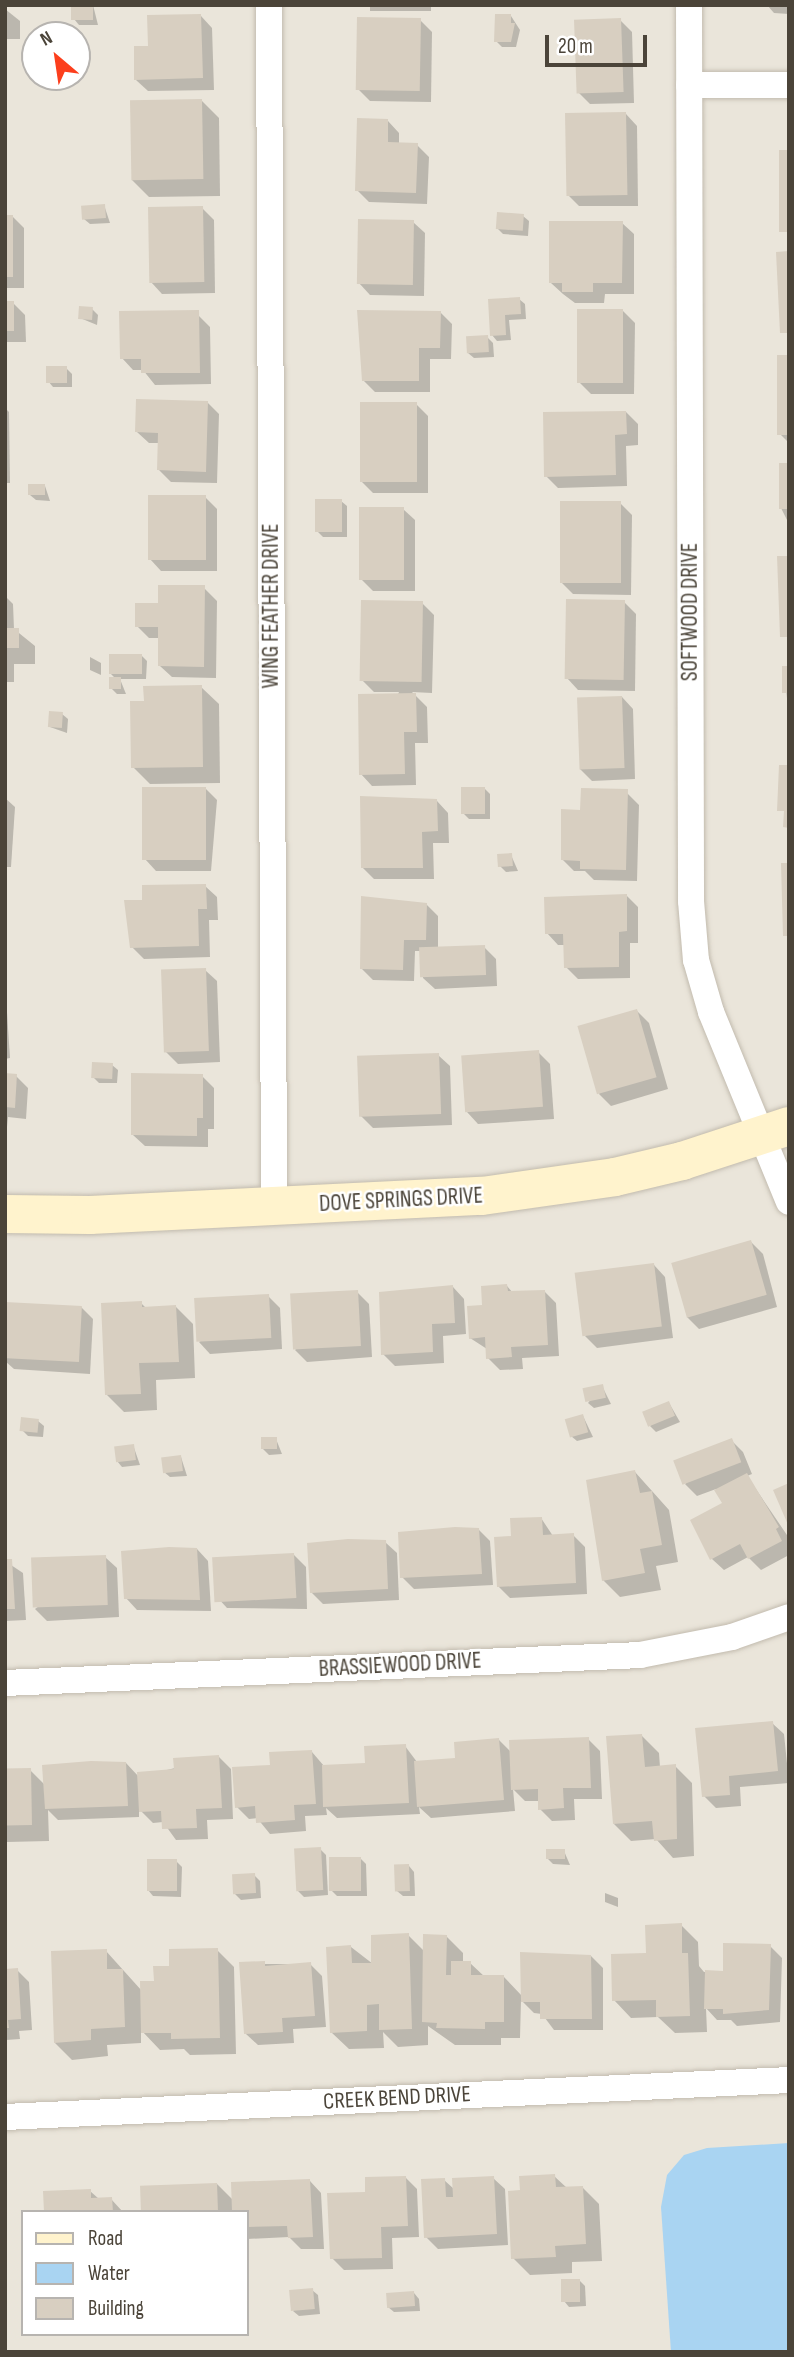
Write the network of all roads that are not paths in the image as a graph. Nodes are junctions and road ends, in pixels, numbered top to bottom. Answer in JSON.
{"nodes":[{"id":1,"x":268,"y":5,"type":"edge"},
{"id":2,"x":689,"y":5,"type":"edge"},
{"id":3,"x":690,"y":85,"type":"junction"},
{"id":4,"x":789,"y":85,"type":"edge"},
{"id":5,"x":774,"y":1131,"type":"edge"},
{"id":6,"x":789,"y":1202,"type":"edge"},
{"id":7,"x":274,"y":1208,"type":"junction"},
{"id":8,"x":5,"y":1214,"type":"edge"},
{"id":9,"x":789,"y":1617,"type":"edge"},
{"id":10,"x":5,"y":1683,"type":"edge"},
{"id":11,"x":789,"y":2080,"type":"edge"},
{"id":12,"x":5,"y":2117,"type":"edge"}],
"edges":[{"from":1,"to":7,"type":"street","name":"WING FEATHER DRIVE"},
{"from":2,"to":3,"type":"street","name":"SOFTWOOD DRIVE"},
{"from":3,"to":4,"type":"street"},
{"from":3,"to":5,"type":"street","name":"SOFTWOOD DRIVE"},
{"from":5,"to":6,"type":"street","name":"SOFTWOOD DRIVE"},
{"from":5,"to":7,"type":"street","name":"DOVE SPRINGS DRIVE"},
{"from":7,"to":8,"type":"street","name":"DOVE SPRINGS DRIVE"},
{"from":9,"to":10,"type":"street","name":"BRASSIEWOOD DRIVE"},
{"from":11,"to":12,"type":"street","name":"CREEK BEND DRIVE"}]}
